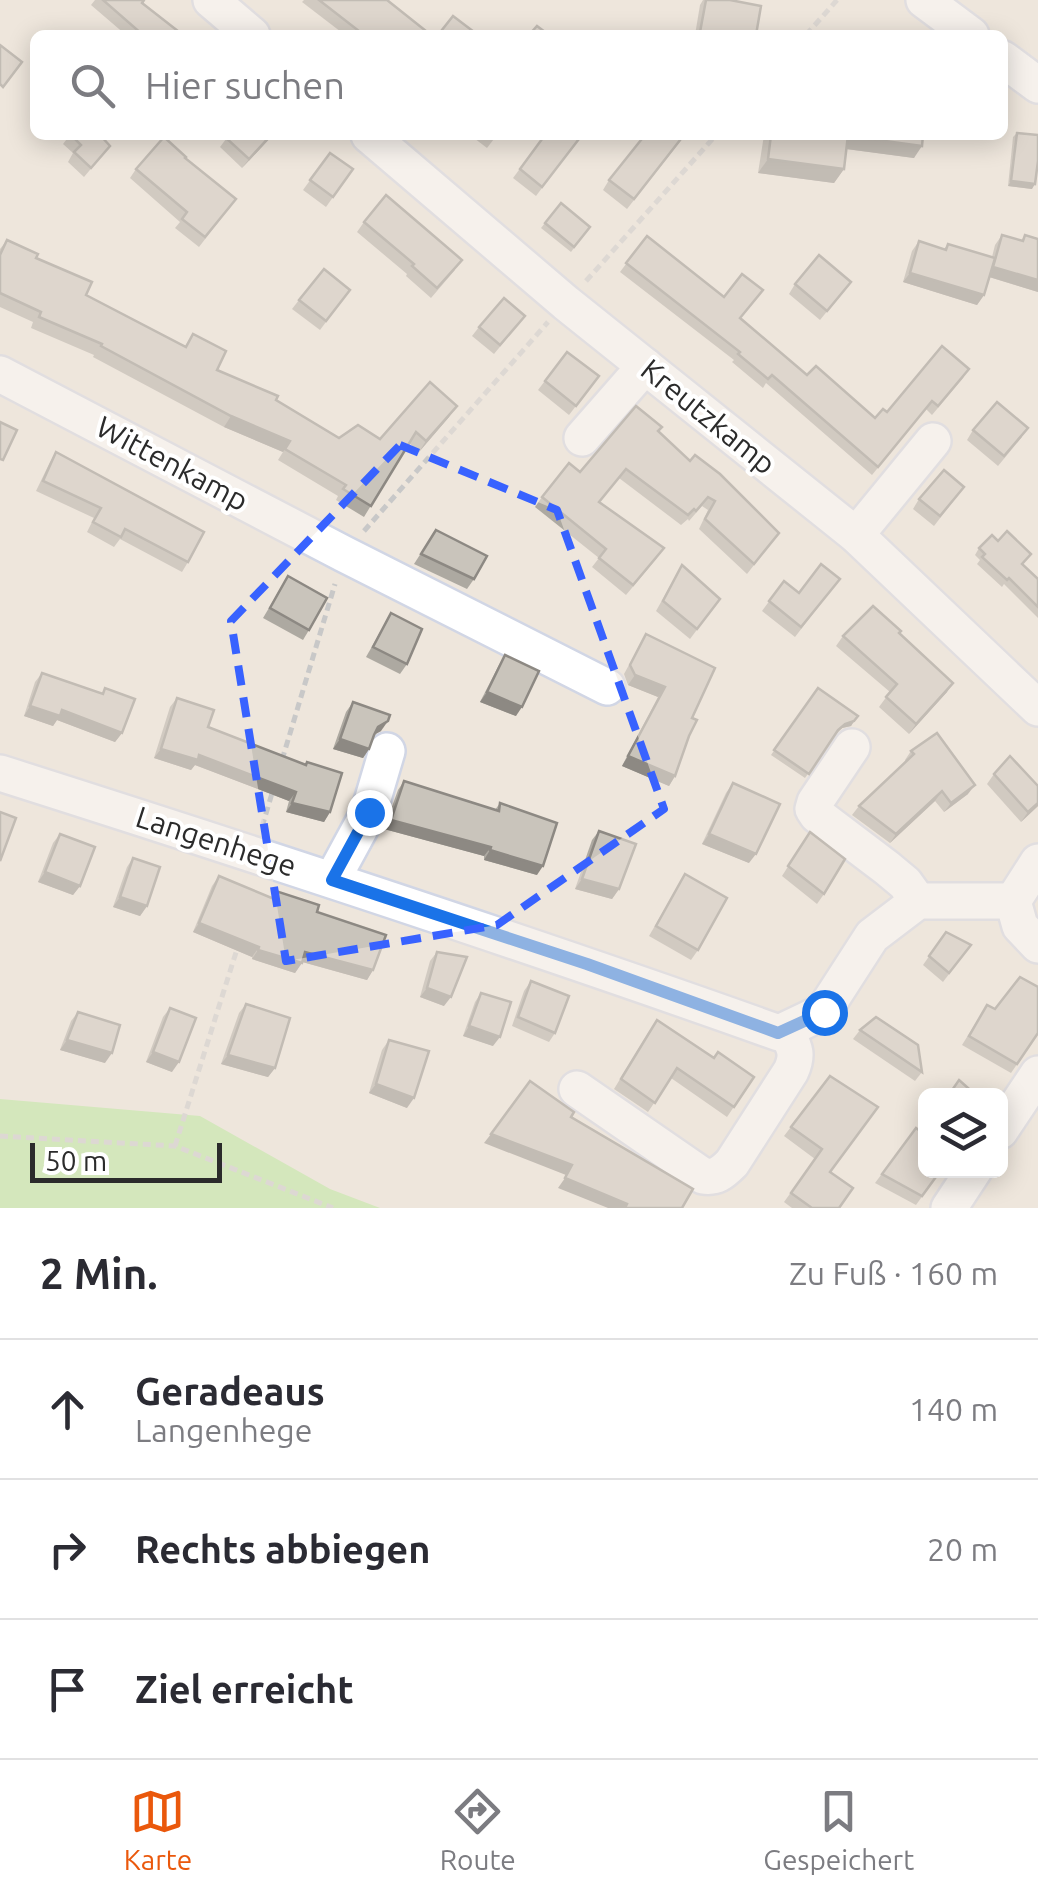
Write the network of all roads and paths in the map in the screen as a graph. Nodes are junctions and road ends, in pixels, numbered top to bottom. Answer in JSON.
{"nodes":[{"id":1,"x":211,"y":0,"type":"edge"},
{"id":2,"x":837,"y":0,"type":"edge"},
{"id":3,"x":924,"y":0,"type":"edge"},
{"id":4,"x":246,"y":30,"type":"edge"},
{"id":5,"x":810,"y":30,"type":"edge"},
{"id":6,"x":964,"y":30,"type":"edge"},
{"id":7,"x":1008,"y":63,"type":"edge"},
{"id":8,"x":1038,"y":86,"type":"edge"},
{"id":9,"x":375,"y":140,"type":"edge"},
{"id":10,"x":712,"y":140,"type":"edge"},
{"id":11,"x":566,"y":303,"type":"junction"},
{"id":12,"x":645,"y":366,"type":"junction"},
{"id":13,"x":0,"y":374,"type":"edge"},
{"id":14,"x":582,"y":438,"type":"dead end"},
{"id":15,"x":933,"y":442,"type":"dead end"},
{"id":16,"x":856,"y":534,"type":"junction"},
{"id":17,"x":608,"y":687,"type":"dead end"},
{"id":18,"x":1038,"y":708,"type":"edge"},
{"id":19,"x":852,"y":748,"type":"dead end"},
{"id":20,"x":387,"y":751,"type":"dead end"},
{"id":21,"x":0,"y":773,"type":"edge"},
{"id":22,"x":1038,"y":862,"type":"edge"},
{"id":23,"x":332,"y":880,"type":"junction"},
{"id":24,"x":918,"y":901,"type":"junction"},
{"id":25,"x":1013,"y":901,"type":"junction"},
{"id":26,"x":243,"y":930,"type":"edge"},
{"id":27,"x":1038,"y":945,"type":"edge"},
{"id":28,"x":786,"y":1030,"type":"junction"},
{"id":29,"x":1038,"y":1074,"type":"edge"},
{"id":30,"x":577,"y":1089,"type":"dead end"},
{"id":31,"x":1008,"y":1119,"type":"edge"},
{"id":32,"x":0,"y":1136,"type":"edge"},
{"id":33,"x":175,"y":1146,"type":"junction"},
{"id":34,"x":969,"y":1178,"type":"edge"},
{"id":35,"x":333,"y":1208,"type":"edge"},
{"id":36,"x":949,"y":1208,"type":"edge"}],
"edges":[{"from":1,"to":4,"type":"street"},
{"from":2,"to":5,"type":"path"},
{"from":3,"to":6,"type":"street"},
{"from":7,"to":8,"type":"street"},
{"from":9,"to":11,"type":"street","name":"Kreutzkamp"},
{"from":10,"to":11,"type":"path"},
{"from":11,"to":12,"type":"street","name":"Kreutzkamp"},
{"from":12,"to":14,"type":"street"},
{"from":12,"to":16,"type":"street","name":"Kreutzkamp"},
{"from":13,"to":17,"type":"street","name":"Wittenkamp"},
{"from":15,"to":16,"type":"street"},
{"from":16,"to":18,"type":"street","name":"Kreutzkamp"},
{"from":19,"to":24,"type":"street"},
{"from":20,"to":23,"type":"street"},
{"from":21,"to":23,"type":"street","name":"Langenhege"},
{"from":22,"to":25,"type":"street"},
{"from":23,"to":28,"type":"street","name":"Langenhege"},
{"from":24,"to":25,"type":"street"},
{"from":24,"to":28,"type":"street"},
{"from":25,"to":27,"type":"street"},
{"from":26,"to":33,"type":"path"},
{"from":28,"to":30,"type":"street"},
{"from":29,"to":31,"type":"street"},
{"from":32,"to":33,"type":"path"},
{"from":33,"to":35,"type":"path"},
{"from":34,"to":36,"type":"street"}]}
